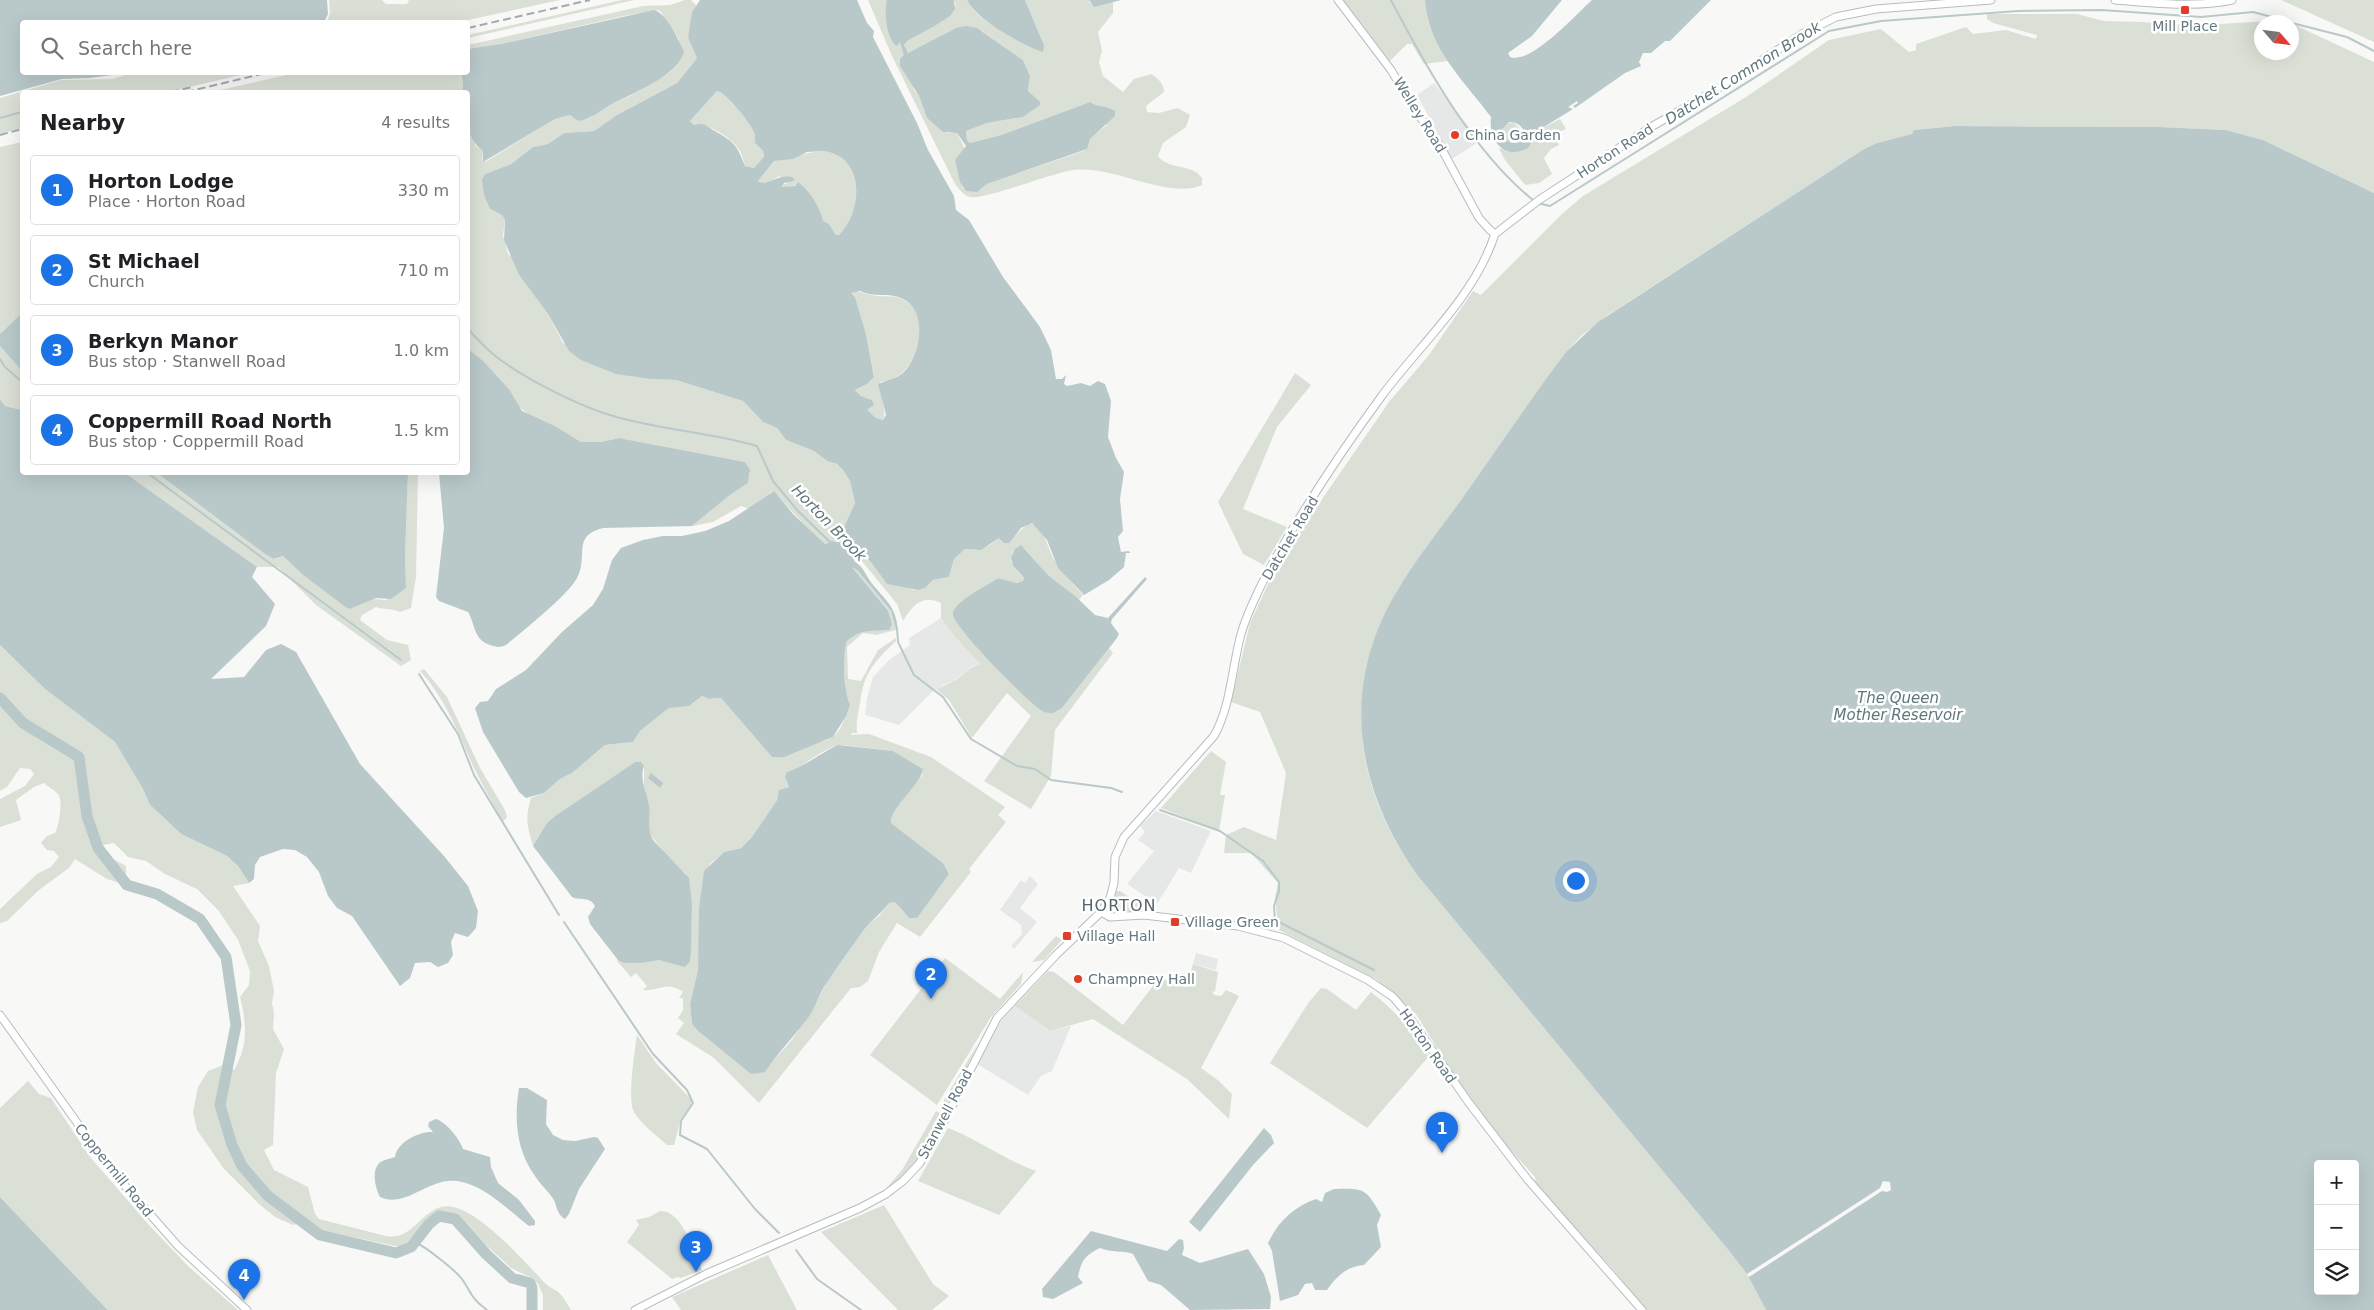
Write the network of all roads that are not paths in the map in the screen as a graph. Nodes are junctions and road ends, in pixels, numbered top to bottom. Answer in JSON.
{"nodes":[{"id":1,"x":1338,"y":0,"type":"edge"},
{"id":2,"x":1991,"y":0,"type":"edge"},
{"id":3,"x":2115,"y":0,"type":"edge"},
{"id":4,"x":2232,"y":0,"type":"edge"},
{"id":5,"x":1495,"y":234,"type":"junction"},
{"id":6,"x":1101,"y":912,"type":"junction"},
{"id":7,"x":0,"y":1015,"type":"edge"},
{"id":8,"x":247,"y":1310,"type":"edge"},
{"id":9,"x":635,"y":1310,"type":"edge"},
{"id":10,"x":1642,"y":1310,"type":"edge"}],
"edges":[{"from":1,"to":5,"type":"street","name":"Welley Road"},
{"from":2,"to":5,"type":"street","name":"Horton Road"},
{"from":3,"to":4,"type":"street"},
{"from":5,"to":6,"type":"street","name":"Datchet Road"},
{"from":6,"to":9,"type":"street","name":"Stanwell Road"},
{"from":6,"to":10,"type":"street","name":"Horton Road"},
{"from":7,"to":8,"type":"street","name":"Coppermill Road"}]}
